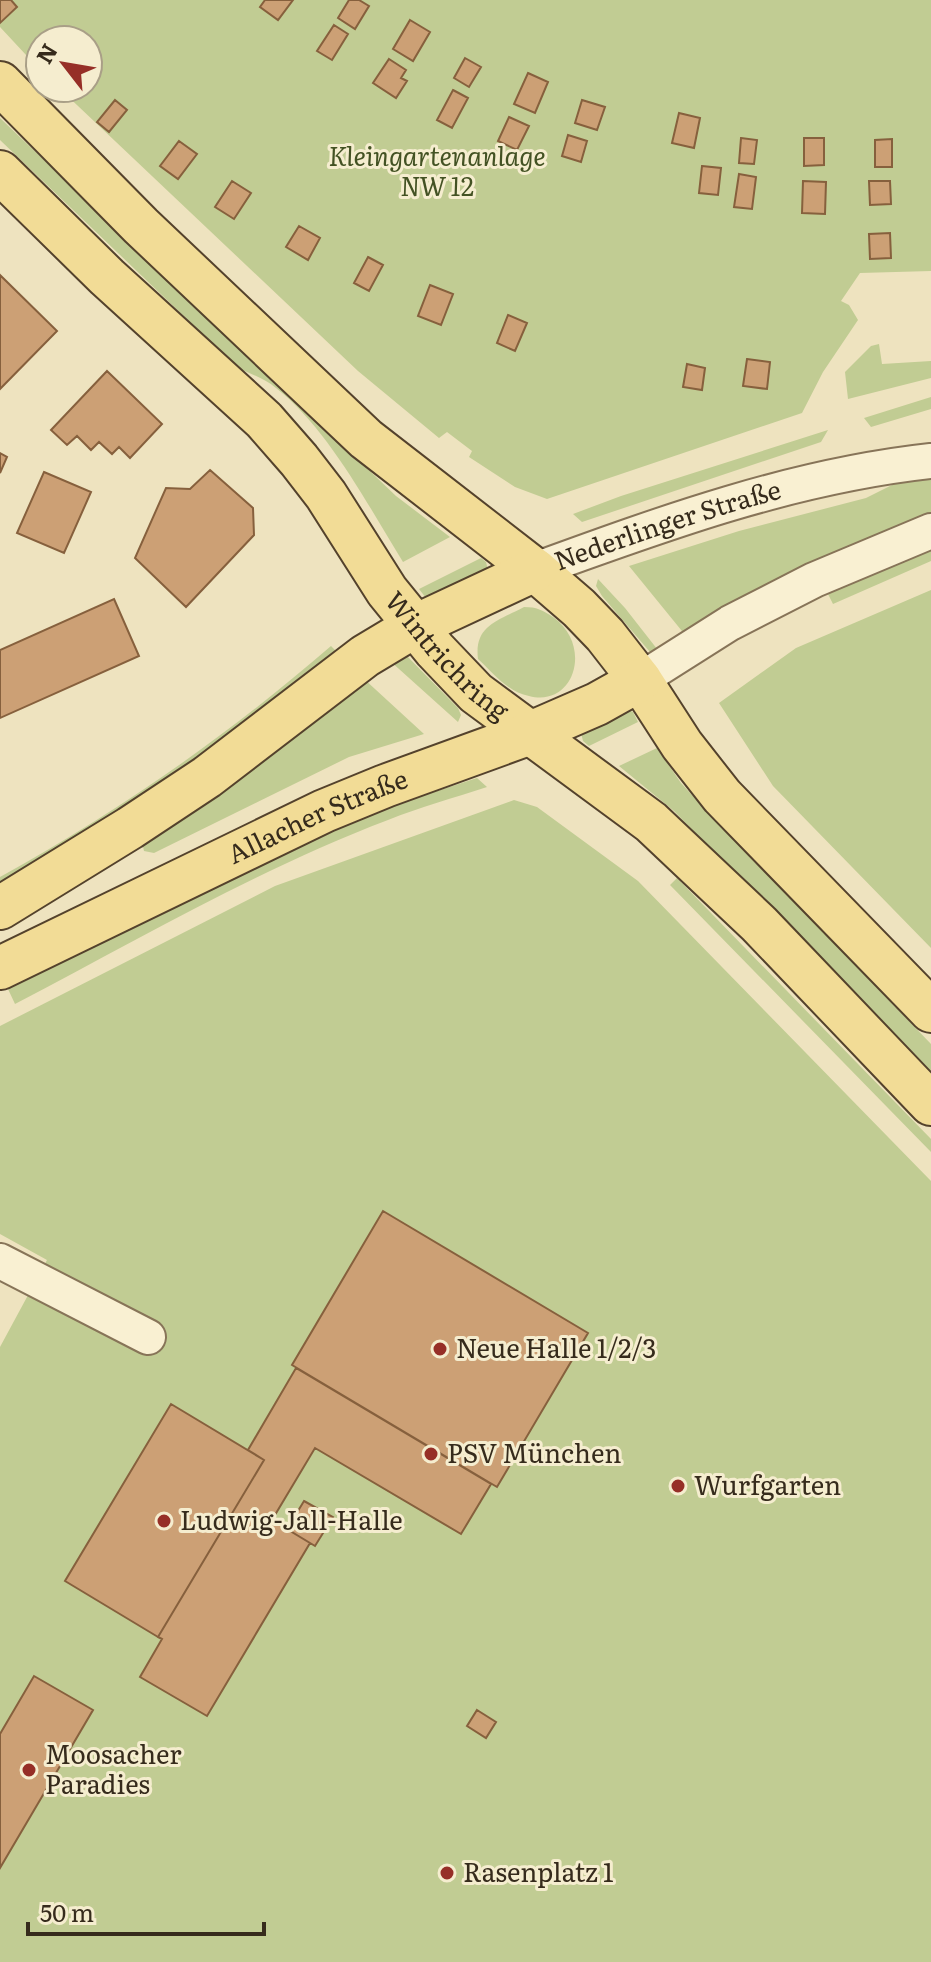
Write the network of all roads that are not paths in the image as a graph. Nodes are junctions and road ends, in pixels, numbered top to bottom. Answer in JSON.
{"nodes":[{"id":1,"x":0,"y":83,"type":"edge"},
{"id":2,"x":0,"y":172,"type":"edge"},
{"id":3,"x":931,"y":461,"type":"edge"},
{"id":4,"x":931,"y":531,"type":"edge"},
{"id":5,"x":535,"y":570,"type":"junction"},
{"id":6,"x":415,"y":626,"type":"junction"},
{"id":7,"x":640,"y":680,"type":"junction"},
{"id":8,"x":528,"y":734,"type":"junction"},
{"id":9,"x":0,"y":908,"type":"edge"},
{"id":10,"x":0,"y":968,"type":"edge"},
{"id":11,"x":931,"y":1011,"type":"edge"},
{"id":12,"x":931,"y":1104,"type":"edge"},
{"id":13,"x":0,"y":1261,"type":"edge"},
{"id":14,"x":148,"y":1337,"type":"dead end"}],
"edges":[{"from":1,"to":5,"type":"main road"},
{"from":2,"to":6,"type":"main road","name":"Wintrichring"},
{"from":3,"to":5,"type":"street","name":"Nederlinger Straße"},
{"from":4,"to":7,"type":"street"},
{"from":5,"to":6,"type":"main road","name":"Nederlinger Straße"},
{"from":5,"to":7,"type":"main road"},
{"from":6,"to":8,"type":"main road","name":"Wintrichring"},
{"from":6,"to":9,"type":"main road"},
{"from":7,"to":8,"type":"main road","name":"Allacher Straße"},
{"from":7,"to":11,"type":"main road"},
{"from":8,"to":10,"type":"main road","name":"Allacher Straße"},
{"from":8,"to":12,"type":"main road","name":"Wintrichring"},
{"from":13,"to":14,"type":"street"}]}
